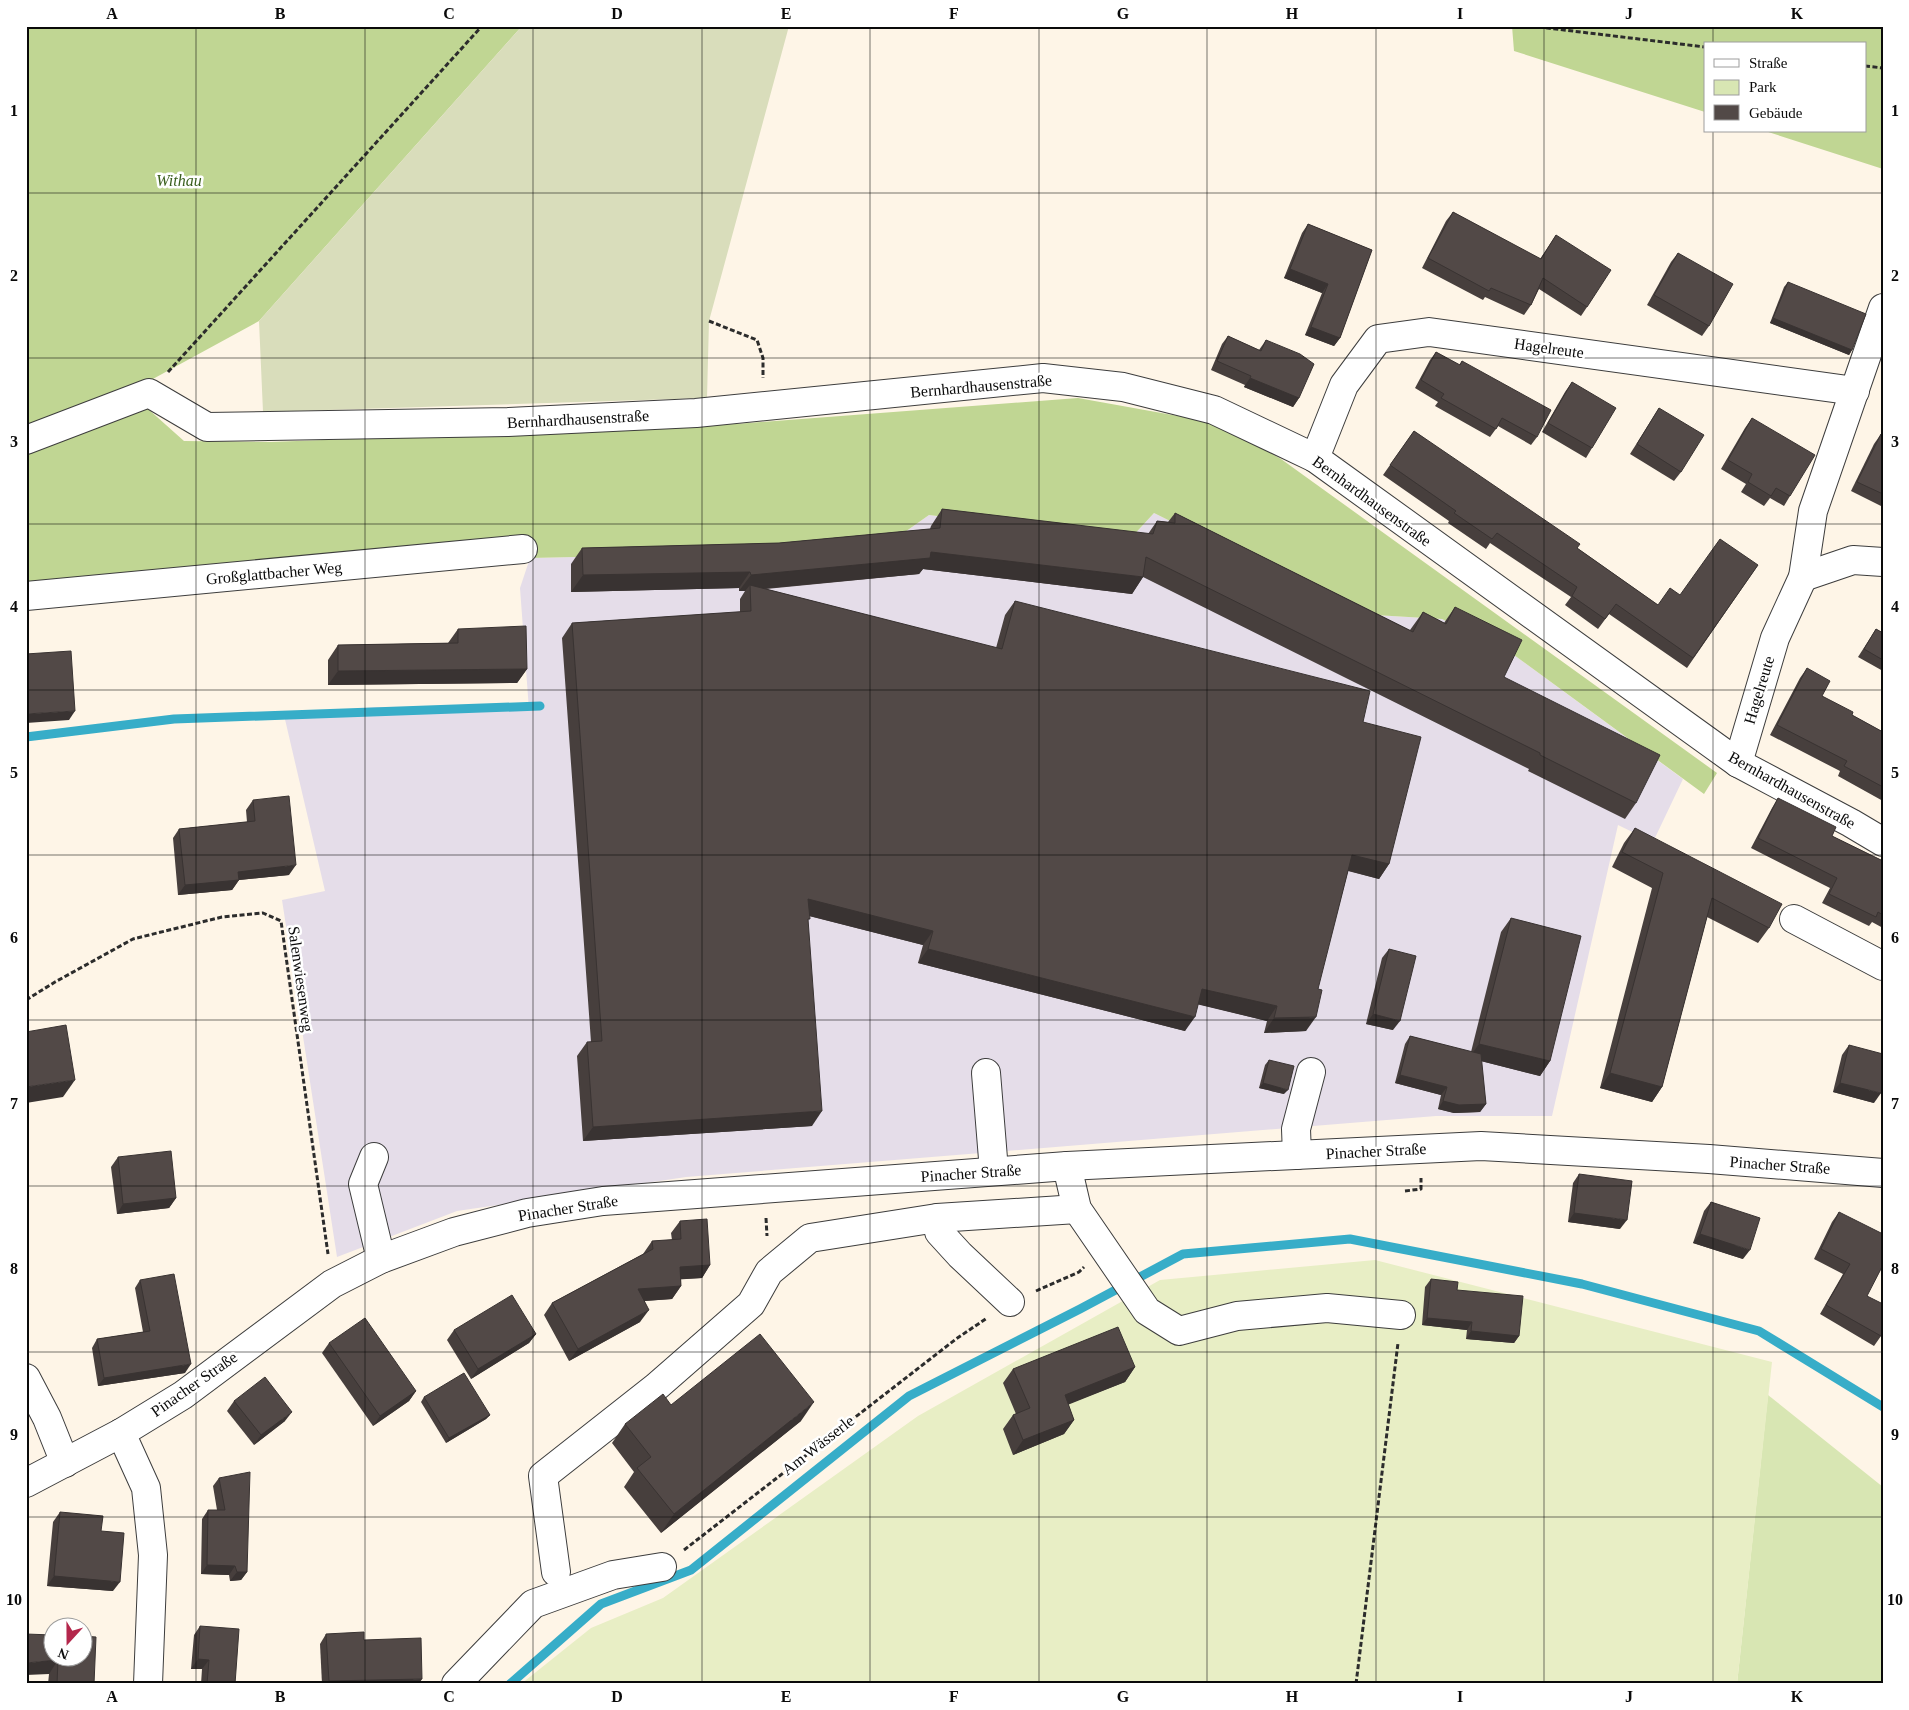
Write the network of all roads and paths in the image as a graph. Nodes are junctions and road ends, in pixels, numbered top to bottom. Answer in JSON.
{"nodes":[{"id":1,"x":482,"y":26,"type":"edge"},
{"id":2,"x":1531,"y":26,"type":"edge"},
{"id":3,"x":1704,"y":47,"type":"edge"},
{"id":4,"x":1866,"y":66,"type":"edge"},
{"id":5,"x":1883,"y":68,"type":"edge"},
{"id":6,"x":1883,"y":308,"type":"edge"},
{"id":7,"x":709,"y":321,"type":"dead end"},
{"id":8,"x":763,"y":358,"type":"dead end"},
{"id":9,"x":1855,"y":390,"type":"junction"},
{"id":10,"x":149,"y":392,"type":"junction"},
{"id":11,"x":26,"y":440,"type":"edge"},
{"id":12,"x":1315,"y":458,"type":"junction"},
{"id":13,"x":523,"y":549,"type":"dead end"},
{"id":14,"x":1883,"y":562,"type":"edge"},
{"id":15,"x":1804,"y":577,"type":"junction"},
{"id":16,"x":26,"y":596,"type":"edge"},
{"id":17,"x":1738,"y":763,"type":"junction"},
{"id":18,"x":1883,"y":842,"type":"edge"},
{"id":19,"x":1794,"y":919,"type":"dead end"},
{"id":20,"x":1883,"y":966,"type":"edge"},
{"id":21,"x":26,"y":1000,"type":"edge"},
{"id":22,"x":986,"y":1072,"type":"dead end"},
{"id":23,"x":1312,"y":1072,"type":"dead end"},
{"id":24,"x":1297,"y":1155,"type":"junction"},
{"id":25,"x":374,"y":1158,"type":"dead end"},
{"id":26,"x":1068,"y":1166,"type":"junction"},
{"id":27,"x":994,"y":1172,"type":"junction"},
{"id":28,"x":1883,"y":1173,"type":"edge"},
{"id":29,"x":764,"y":1188,"type":"junction"},
{"id":30,"x":1077,"y":1209,"type":"junction"},
{"id":31,"x":937,"y":1218,"type":"junction"},
{"id":32,"x":381,"y":1259,"type":"junction"},
{"id":33,"x":1112,"y":1259,"type":"junction"},
{"id":34,"x":769,"y":1272,"type":"junction"},
{"id":35,"x":332,"y":1284,"type":"junction"},
{"id":36,"x":1010,"y":1302,"type":"junction"},
{"id":37,"x":1401,"y":1315,"type":"joint"},
{"id":38,"x":26,"y":1378,"type":"edge"},
{"id":39,"x":121,"y":1433,"type":"junction"},
{"id":40,"x":64,"y":1463,"type":"junction"},
{"id":41,"x":26,"y":1483,"type":"edge"},
{"id":42,"x":662,"y":1567,"type":"joint"},
{"id":43,"x":556,"y":1572,"type":"dead end"},
{"id":44,"x":148,"y":1684,"type":"edge"},
{"id":45,"x":456,"y":1684,"type":"edge"},
{"id":46,"x":1356,"y":1684,"type":"edge"}],
"edges":[{"from":1,"to":10,"type":"path"},
{"from":2,"to":3,"type":"path"},
{"from":4,"to":5,"type":"path"},
{"from":6,"to":9,"type":"street","name":"Hagelreute"},
{"from":7,"to":8,"type":"path"},
{"from":9,"to":12,"type":"street","name":"Hagelreute"},
{"from":9,"to":15,"type":"street","name":"Hagelreute"},
{"from":10,"to":11,"type":"street"},
{"from":10,"to":12,"type":"street","name":"Bernhardhausenstraße"},
{"from":12,"to":17,"type":"street","name":"Bernhardhausenstraße"},
{"from":13,"to":16,"type":"street","name":"Großglattbacher Weg"},
{"from":14,"to":15,"type":"street"},
{"from":15,"to":17,"type":"street","name":"Hagelreute"},
{"from":17,"to":18,"type":"street","name":"Bernhardhausenstraße"},
{"from":19,"to":20,"type":"street"},
{"from":21,"to":35,"type":"path","name":"Salenwiesenweg"},
{"from":22,"to":27,"type":"street"},
{"from":23,"to":24,"type":"street"},
{"from":24,"to":26,"type":"street","name":"Pinacher Straße"},
{"from":24,"to":28,"type":"street","name":"Pinacher Straße"},
{"from":25,"to":32,"type":"street"},
{"from":26,"to":27,"type":"street","name":"Pinacher Straße"},
{"from":26,"to":30,"type":"street"},
{"from":27,"to":29,"type":"street","name":"Pinacher Straße"},
{"from":29,"to":32,"type":"street","name":"Pinacher Straße"},
{"from":29,"to":34,"type":"path"},
{"from":30,"to":31,"type":"street"},
{"from":30,"to":33,"type":"street"},
{"from":31,"to":34,"type":"street"},
{"from":31,"to":36,"type":"street"},
{"from":32,"to":35,"type":"street","name":"Pinacher Straße"},
{"from":33,"to":36,"type":"path","name":"Am Wässerle"},
{"from":33,"to":37,"type":"street"},
{"from":34,"to":43,"type":"street"},
{"from":35,"to":39,"type":"street","name":"Pinacher Straße"},
{"from":36,"to":42,"type":"path","name":"Am Wässerle"},
{"from":37,"to":46,"type":"path"},
{"from":38,"to":40,"type":"street"},
{"from":39,"to":40,"type":"street","name":"Pinacher Straße"},
{"from":39,"to":44,"type":"street"},
{"from":40,"to":41,"type":"street","name":"Pinacher Straße"},
{"from":42,"to":45,"type":"street"}]}
